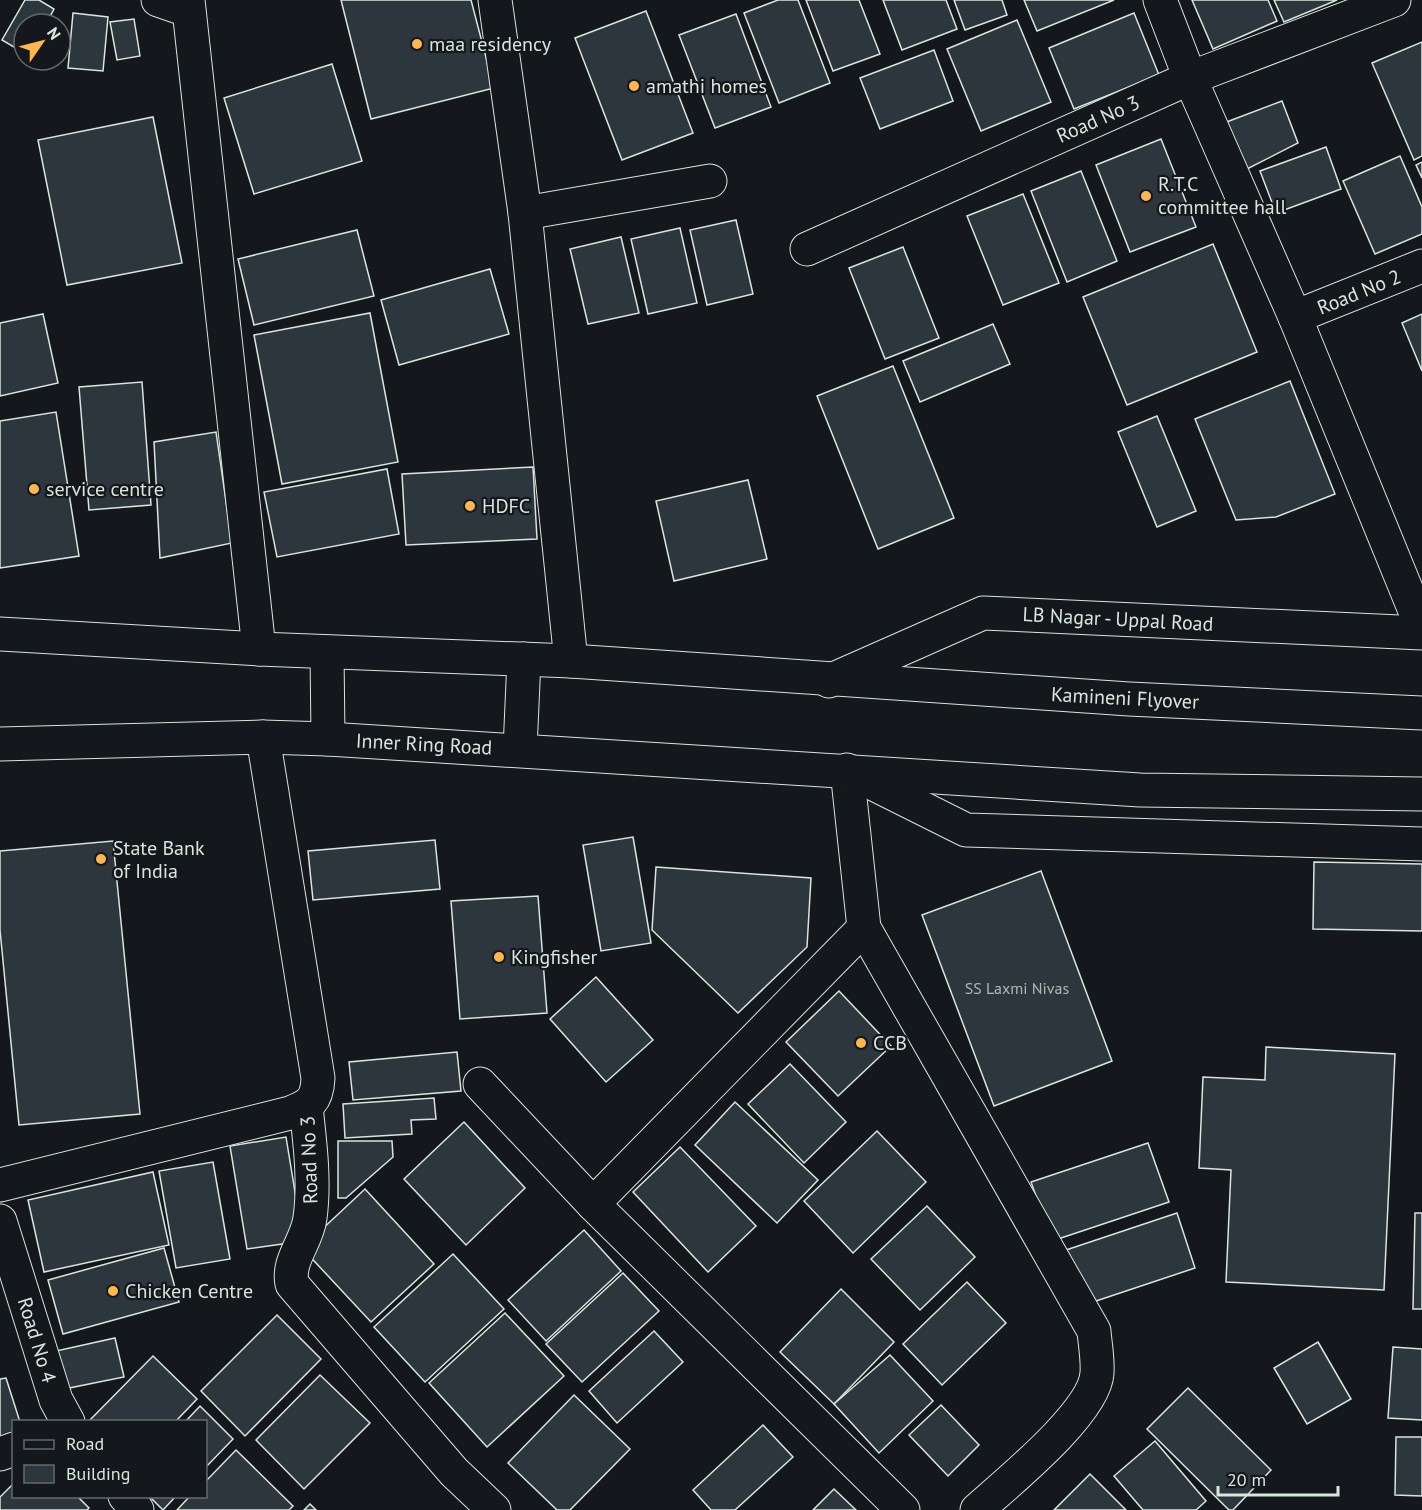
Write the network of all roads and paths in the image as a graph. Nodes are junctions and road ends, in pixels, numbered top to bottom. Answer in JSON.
{"nodes":[{"id":1,"x":495,"y":0,"type":"edge"},
{"id":2,"x":1160,"y":0,"type":"edge"},
{"id":3,"x":1394,"y":0,"type":"edge"},
{"id":4,"x":178,"y":3,"type":"edge"},
{"id":5,"x":1190,"y":78,"type":"junction"},
{"id":6,"x":710,"y":181,"type":"dead end"},
{"id":7,"x":525,"y":213,"type":"junction"},
{"id":8,"x":807,"y":249,"type":"dead end"},
{"id":9,"x":1422,"y":266,"type":"edge"},
{"id":10,"x":1295,"y":317,"type":"junction"},
{"id":11,"x":1412,"y":574,"type":"edge"},
{"id":12,"x":1422,"y":631,"type":"edge"},
{"id":13,"x":0,"y":634,"type":"edge"},
{"id":14,"x":259,"y":649,"type":"junction"},
{"id":15,"x":327,"y":652,"type":"junction"},
{"id":16,"x":524,"y":659,"type":"junction"},
{"id":17,"x":571,"y":661,"type":"junction"},
{"id":18,"x":829,"y":681,"type":"junction"},
{"id":19,"x":1422,"y":713,"type":"edge"},
{"id":20,"x":264,"y":737,"type":"junction"},
{"id":21,"x":328,"y":739,"type":"junction"},
{"id":22,"x":0,"y":744,"type":"edge"},
{"id":23,"x":520,"y":750,"type":"junction"},
{"id":24,"x":847,"y":770,"type":"junction"},
{"id":25,"x":1422,"y":794,"type":"edge"},
{"id":26,"x":1422,"y":844,"type":"edge"},
{"id":27,"x":864,"y":928,"type":"junction"},
{"id":28,"x":480,"y":1084,"type":"dead end"},
{"id":29,"x":306,"y":1107,"type":"junction"},
{"id":30,"x":0,"y":1185,"type":"edge"},
{"id":31,"x":593,"y":1204,"type":"junction"},
{"id":32,"x":0,"y":1221,"type":"edge"},
{"id":33,"x":67,"y":1420,"type":"edge"},
{"id":34,"x":126,"y":1498,"type":"edge"},
{"id":35,"x":137,"y":1510,"type":"edge"},
{"id":36,"x":494,"y":1510,"type":"edge"},
{"id":37,"x":903,"y":1510,"type":"edge"},
{"id":38,"x":977,"y":1510,"type":"edge"}],
"edges":[{"from":1,"to":7,"type":"main road"},
{"from":2,"to":5,"type":"main road"},
{"from":3,"to":5,"type":"main road","name":"Road No 3"},
{"from":4,"to":14,"type":"main road"},
{"from":5,"to":8,"type":"main road","name":"Road No 3"},
{"from":5,"to":10,"type":"main road"},
{"from":6,"to":7,"type":"main road"},
{"from":7,"to":17,"type":"main road"},
{"from":9,"to":10,"type":"main road","name":"Road No 2"},
{"from":10,"to":11,"type":"main road"},
{"from":11,"to":12,"type":"main road"},
{"from":12,"to":18,"type":"main road","name":"LB Nagar - Uppal Road"},
{"from":13,"to":14,"type":"main road"},
{"from":14,"to":15,"type":"main road"},
{"from":15,"to":16,"type":"main road"},
{"from":15,"to":21,"type":"main road"},
{"from":16,"to":17,"type":"main road"},
{"from":16,"to":23,"type":"main road"},
{"from":17,"to":18,"type":"main road"},
{"from":18,"to":19,"type":"main road","name":"Kamineni Flyover"},
{"from":20,"to":21,"type":"main road","name":"Inner Ring Road"},
{"from":20,"to":22,"type":"main road","name":"Inner Ring Road"},
{"from":20,"to":29,"type":"main road","name":"Road No 3"},
{"from":21,"to":23,"type":"main road","name":"Inner Ring Road"},
{"from":23,"to":24,"type":"main road","name":"Inner Ring Road"},
{"from":24,"to":25,"type":"main road"},
{"from":24,"to":26,"type":"main road"},
{"from":24,"to":27,"type":"main road"},
{"from":27,"to":31,"type":"main road"},
{"from":27,"to":38,"type":"main road"},
{"from":28,"to":31,"type":"main road"},
{"from":29,"to":30,"type":"main road"},
{"from":29,"to":36,"type":"main road","name":"Road No 3"},
{"from":31,"to":37,"type":"main road"},
{"from":32,"to":33,"type":"main road","name":"Road No 4"},
{"from":34,"to":35,"type":"main road"}]}
